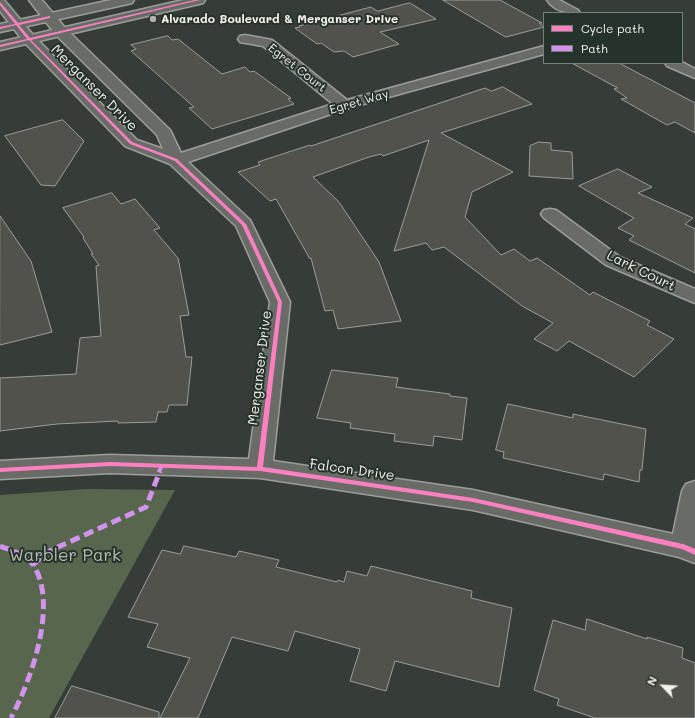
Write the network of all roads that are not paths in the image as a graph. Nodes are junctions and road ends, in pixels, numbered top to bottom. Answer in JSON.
{"nodes":[{"id":1,"x":35,"y":0,"type":"edge"},
{"id":2,"x":128,"y":0,"type":"edge"},
{"id":3,"x":199,"y":0,"type":"edge"},
{"id":4,"x":553,"y":0,"type":"edge"},
{"id":5,"x":0,"y":3,"type":"edge"},
{"id":6,"x":572,"y":12,"type":"edge"},
{"id":7,"x":49,"y":17,"type":"junction"},
{"id":8,"x":17,"y":24,"type":"junction"},
{"id":9,"x":0,"y":28,"type":"edge"},
{"id":10,"x":61,"y":32,"type":"junction"},
{"id":11,"x":29,"y":39,"type":"junction"},
{"id":12,"x":245,"y":39,"type":"dead end"},
{"id":13,"x":0,"y":46,"type":"edge"},
{"id":14,"x":543,"y":50,"type":"edge"},
{"id":15,"x":674,"y":64,"type":"edge"},
{"id":16,"x":695,"y":74,"type":"edge"},
{"id":17,"x":344,"y":105,"type":"junction"},
{"id":18,"x":176,"y":160,"type":"junction"},
{"id":19,"x":550,"y":214,"type":"dead end"},
{"id":20,"x":695,"y":297,"type":"edge"},
{"id":21,"x":260,"y":468,"type":"junction"},
{"id":22,"x":0,"y":470,"type":"edge"},
{"id":23,"x":695,"y":491,"type":"edge"},
{"id":24,"x":689,"y":549,"type":"edge"}],
"edges":[{"from":1,"to":7,"type":"street","name":"Merganser Drive"},
{"from":2,"to":7,"type":"street"},
{"from":3,"to":10,"type":"street"},
{"from":4,"to":6,"type":"street"},
{"from":5,"to":8,"type":"street","name":"Merganser Drive"},
{"from":7,"to":8,"type":"street"},
{"from":7,"to":10,"type":"street","name":"Merganser Drive"},
{"from":8,"to":9,"type":"street"},
{"from":8,"to":11,"type":"street","name":"Merganser Drive"},
{"from":10,"to":11,"type":"street"},
{"from":10,"to":18,"type":"street","name":"Merganser Drive"},
{"from":11,"to":13,"type":"street"},
{"from":11,"to":18,"type":"street","name":"Merganser Drive"},
{"from":12,"to":17,"type":"street","name":"Egret Court"},
{"from":14,"to":17,"type":"street","name":"Egret Way"},
{"from":15,"to":16,"type":"street"},
{"from":17,"to":18,"type":"street","name":"Egret Way"},
{"from":18,"to":21,"type":"street","name":"Merganser Drive"},
{"from":19,"to":20,"type":"street","name":"Lark Court"},
{"from":21,"to":22,"type":"street","name":"Falcon Drive"},
{"from":21,"to":24,"type":"street","name":"Falcon Drive"},
{"from":23,"to":24,"type":"street"}]}
